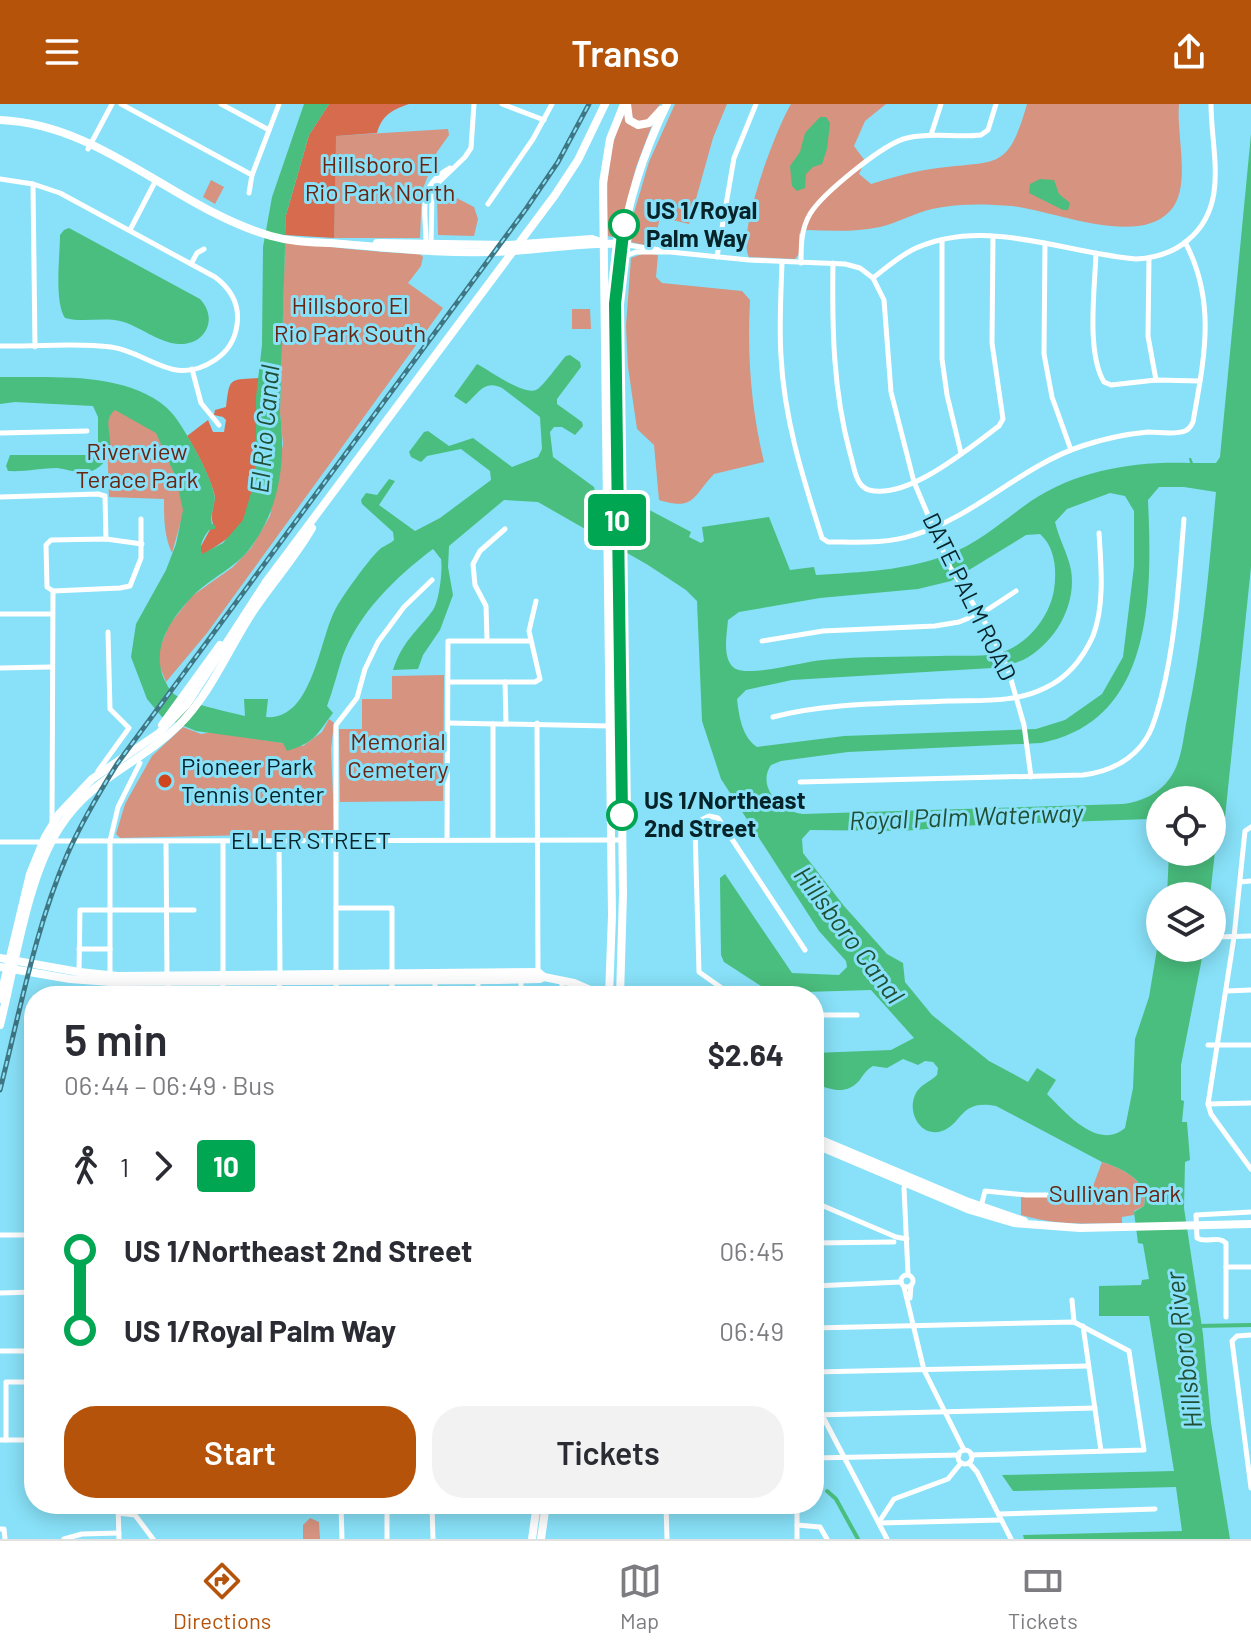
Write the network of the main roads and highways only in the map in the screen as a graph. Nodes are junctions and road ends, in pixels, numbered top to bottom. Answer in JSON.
{"nodes":[{"id":1,"x":605,"y":104,"type":"edge"},
{"id":2,"x":625,"y":104,"type":"edge"},
{"id":3,"x":666,"y":104,"type":"edge"},
{"id":4,"x":0,"y":123,"type":"edge"},
{"id":5,"x":603,"y":243,"type":"junction"},
{"id":6,"x":621,"y":244,"type":"junction"},
{"id":7,"x":428,"y":247,"type":"junction"},
{"id":8,"x":515,"y":248,"type":"junction"},
{"id":9,"x":494,"y":252,"type":"junction"},
{"id":10,"x":498,"y":272,"type":"junction"},
{"id":11,"x":604,"y":371,"type":"junction"},
{"id":12,"x":616,"y":384,"type":"junction"},
{"id":13,"x":604,"y":389,"type":"junction"},
{"id":14,"x":617,"y":403,"type":"junction"},
{"id":15,"x":320,"y":513,"type":"junction"},
{"id":16,"x":236,"y":627,"type":"junction"},
{"id":17,"x":236,"y":640,"type":"junction"},
{"id":18,"x":609,"y":657,"type":"junction"},
{"id":19,"x":620,"y":671,"type":"junction"},
{"id":20,"x":609,"y":676,"type":"junction"},
{"id":21,"x":620,"y":691,"type":"junction"},
{"id":22,"x":193,"y":696,"type":"junction"},
{"id":23,"x":610,"y":748,"type":"junction"},
{"id":24,"x":621,"y":761,"type":"junction"},
{"id":25,"x":140,"y":763,"type":"road end"},
{"id":26,"x":8,"y":963,"type":"edge"},
{"id":27,"x":541,"y":974,"type":"junction"},
{"id":28,"x":478,"y":977,"type":"junction"},
{"id":29,"x":410,"y":978,"type":"junction"},
{"id":30,"x":110,"y":979,"type":"junction"},
{"id":31,"x":579,"y":986,"type":"edge"},
{"id":32,"x":608,"y":986,"type":"edge"},
{"id":33,"x":621,"y":986,"type":"edge"},
{"id":34,"x":0,"y":999,"type":"edge"},
{"id":35,"x":0,"y":1025,"type":"edge"},
{"id":36,"x":824,"y":1142,"type":"edge"},
{"id":37,"x":824,"y":1148,"type":"edge"},
{"id":38,"x":906,"y":1179,"type":"junction"},
{"id":39,"x":980,"y":1210,"type":"junction"},
{"id":40,"x":1251,"y":1224,"type":"edge"},
{"id":41,"x":536,"y":1514,"type":"edge"},
{"id":42,"x":545,"y":1514,"type":"edge"},
{"id":43,"x":532,"y":1539,"type":"edge"},
{"id":44,"x":541,"y":1539,"type":"edge"}],
"edges":[{"from":1,"to":8,"type":"main road"},
{"from":2,"to":3,"type":"main road"},
{"from":2,"to":5,"type":"main road"},
{"from":3,"to":6,"type":"main road"},
{"from":4,"to":7,"type":"main road"},
{"from":5,"to":6,"type":"main road"},
{"from":5,"to":8,"type":"main road"},
{"from":5,"to":11,"type":"main road"},
{"from":6,"to":12,"type":"main road"},
{"from":7,"to":8,"type":"main road"},
{"from":7,"to":9,"type":"main road"},
{"from":8,"to":9,"type":"main road"},
{"from":8,"to":10,"type":"main road"},
{"from":9,"to":10,"type":"main road"},
{"from":10,"to":15,"type":"main road"},
{"from":11,"to":12,"type":"main road"},
{"from":11,"to":13,"type":"main road"},
{"from":12,"to":14,"type":"main road"},
{"from":13,"to":14,"type":"main road"},
{"from":13,"to":18,"type":"main road"},
{"from":14,"to":19,"type":"main road"},
{"from":15,"to":16,"type":"main road"},
{"from":15,"to":17,"type":"main road"},
{"from":16,"to":17,"type":"main road"},
{"from":16,"to":22,"type":"main road"},
{"from":17,"to":22,"type":"main road"},
{"from":18,"to":19,"type":"main road"},
{"from":18,"to":20,"type":"main road"},
{"from":19,"to":21,"type":"main road"},
{"from":20,"to":21,"type":"main road"},
{"from":20,"to":23,"type":"main road"},
{"from":21,"to":24,"type":"main road"},
{"from":22,"to":25,"type":"main road"},
{"from":22,"to":26,"type":"main road"},
{"from":23,"to":24,"type":"main road"},
{"from":23,"to":32,"type":"main road"},
{"from":24,"to":33,"type":"main road"},
{"from":26,"to":30,"type":"main road"},
{"from":26,"to":30,"type":"main road"},
{"from":26,"to":34,"type":"main road"},
{"from":26,"to":35,"type":"main road"},
{"from":27,"to":28,"type":"main road"},
{"from":27,"to":28,"type":"main road"},
{"from":27,"to":31,"type":"main road"},
{"from":28,"to":29,"type":"main road"},
{"from":28,"to":29,"type":"main road"},
{"from":29,"to":30,"type":"main road"},
{"from":36,"to":38,"type":"main road"},
{"from":37,"to":38,"type":"main road"},
{"from":38,"to":39,"type":"main road"},
{"from":38,"to":39,"type":"main road"},
{"from":39,"to":40,"type":"main road"},
{"from":41,"to":43,"type":"main road"},
{"from":42,"to":44,"type":"main road"}]}
